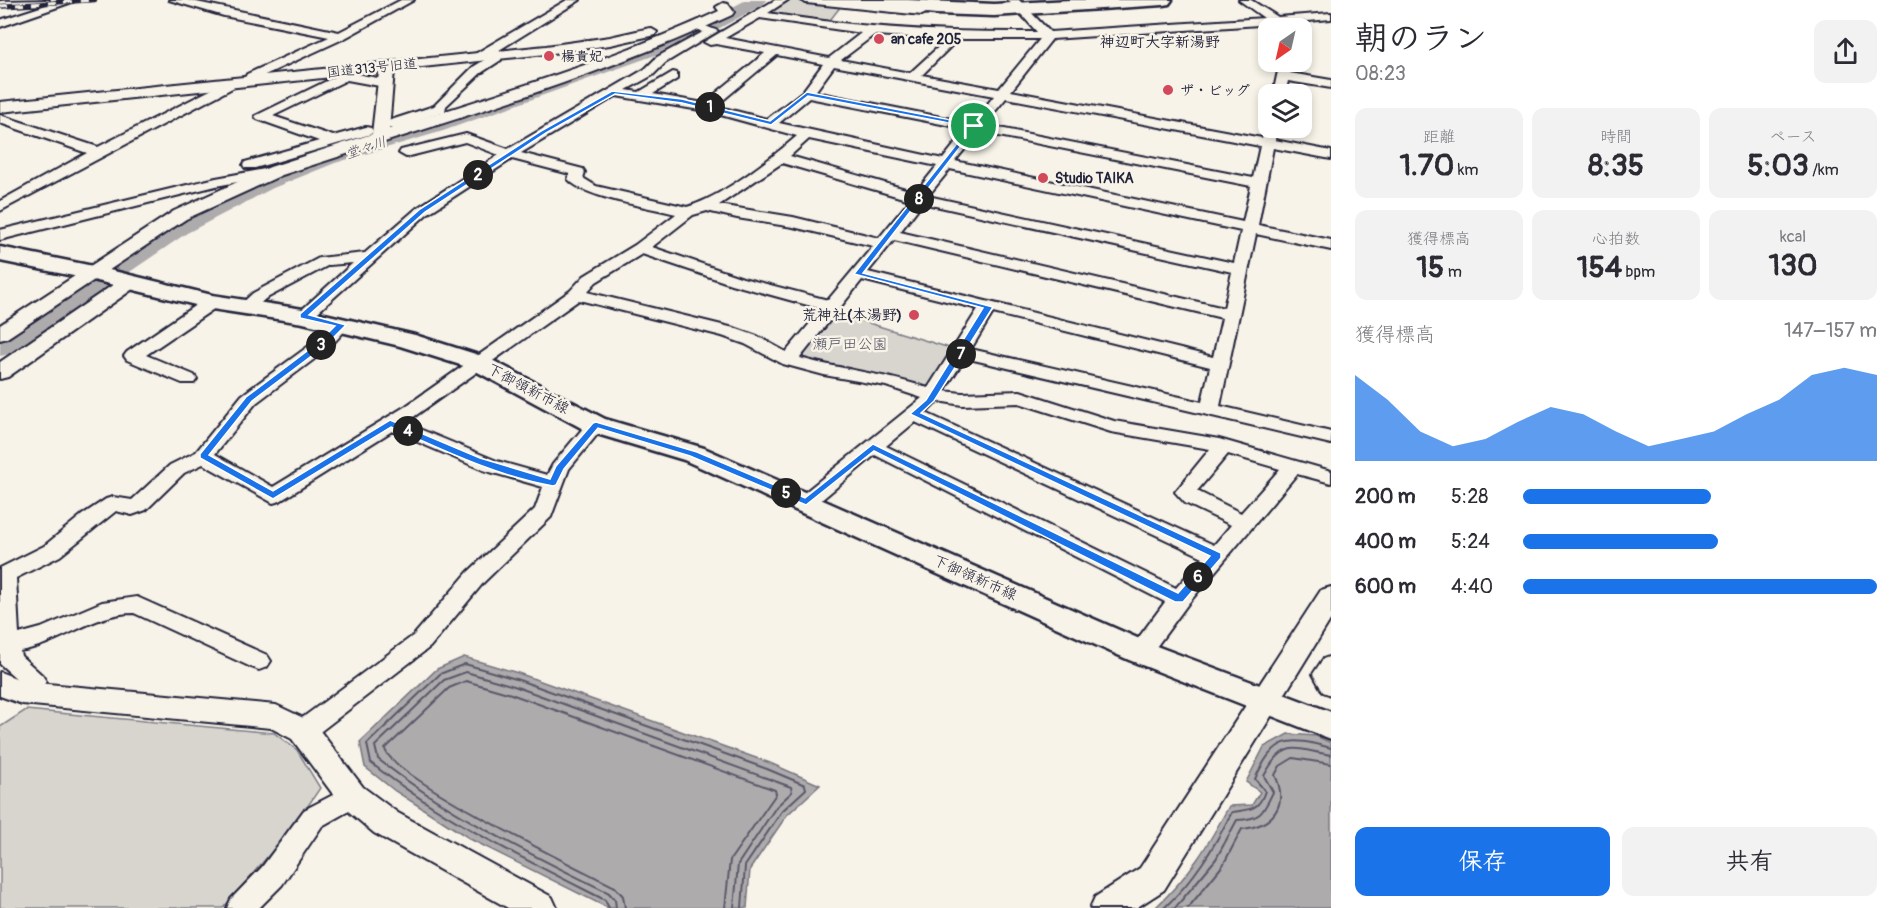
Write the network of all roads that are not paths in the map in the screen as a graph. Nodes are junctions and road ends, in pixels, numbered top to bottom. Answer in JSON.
{"nodes":[{"id":1,"x":52,"y":0,"type":"edge"},
{"id":2,"x":73,"y":0,"type":"edge"},
{"id":3,"x":174,"y":0,"type":"edge"},
{"id":4,"x":409,"y":0,"type":"edge"},
{"id":5,"x":575,"y":0,"type":"edge"},
{"id":6,"x":783,"y":0,"type":"edge"},
{"id":7,"x":806,"y":0,"type":"edge"},
{"id":8,"x":844,"y":0,"type":"edge"},
{"id":9,"x":875,"y":0,"type":"edge"},
{"id":10,"x":1107,"y":0,"type":"edge"},
{"id":11,"x":1163,"y":0,"type":"edge"},
{"id":12,"x":1244,"y":0,"type":"edge"},
{"id":13,"x":229,"y":3,"type":"dead end"},
{"id":14,"x":0,"y":4,"type":"edge"},
{"id":15,"x":730,"y":4,"type":"edge"},
{"id":16,"x":934,"y":4,"type":"edge"},
{"id":17,"x":1018,"y":5,"type":"edge"},
{"id":18,"x":213,"y":10,"type":"junction"},
{"id":19,"x":760,"y":15,"type":"junction"},
{"id":20,"x":1331,"y":16,"type":"edge"},
{"id":21,"x":1274,"y":18,"type":"edge"},
{"id":22,"x":1304,"y":18,"type":"edge"},
{"id":23,"x":1258,"y":21,"type":"edge"},
{"id":24,"x":0,"y":24,"type":"edge"},
{"id":25,"x":698,"y":26,"type":"junction"},
{"id":26,"x":872,"y":31,"type":"junction"},
{"id":27,"x":950,"y":35,"type":"junction"},
{"id":28,"x":341,"y":36,"type":"junction"},
{"id":29,"x":1048,"y":37,"type":"junction"},
{"id":30,"x":715,"y":39,"type":"junction"},
{"id":31,"x":773,"y":51,"type":"junction"},
{"id":32,"x":496,"y":55,"type":"junction"},
{"id":33,"x":479,"y":57,"type":"junction"},
{"id":34,"x":661,"y":60,"type":"junction"},
{"id":35,"x":831,"y":62,"type":"junction"},
{"id":36,"x":387,"y":66,"type":"junction"},
{"id":37,"x":1284,"y":72,"type":"edge"},
{"id":38,"x":673,"y":76,"type":"dead end"},
{"id":39,"x":1283,"y":76,"type":"junction"},
{"id":40,"x":911,"y":78,"type":"junction"},
{"id":41,"x":241,"y":82,"type":"junction"},
{"id":42,"x":385,"y":83,"type":"junction"},
{"id":43,"x":1281,"y":84,"type":"edge"},
{"id":44,"x":1331,"y":84,"type":"edge"},
{"id":45,"x":614,"y":92,"type":"junction"},
{"id":46,"x":807,"y":94,"type":"junction"},
{"id":47,"x":1001,"y":94,"type":"junction"},
{"id":48,"x":642,"y":96,"type":"junction"},
{"id":49,"x":0,"y":107,"type":"edge"},
{"id":50,"x":707,"y":107,"type":"junction"},
{"id":51,"x":0,"y":119,"type":"edge"},
{"id":52,"x":771,"y":123,"type":"junction"},
{"id":53,"x":974,"y":126,"type":"junction"},
{"id":54,"x":378,"y":131,"type":"junction"},
{"id":55,"x":806,"y":134,"type":"junction"},
{"id":56,"x":1268,"y":138,"type":"edge"},
{"id":57,"x":330,"y":140,"type":"junction"},
{"id":58,"x":1267,"y":143,"type":"junction"},
{"id":59,"x":98,"y":152,"type":"junction"},
{"id":60,"x":406,"y":153,"type":"dead end"},
{"id":61,"x":509,"y":154,"type":"junction"},
{"id":62,"x":1331,"y":155,"type":"edge"},
{"id":63,"x":780,"y":158,"type":"junction"},
{"id":64,"x":946,"y":164,"type":"junction"},
{"id":65,"x":276,"y":171,"type":"junction"},
{"id":66,"x":216,"y":182,"type":"junction"},
{"id":67,"x":1259,"y":183,"type":"junction"},
{"id":68,"x":919,"y":198,"type":"junction"},
{"id":69,"x":707,"y":206,"type":"junction"},
{"id":70,"x":0,"y":207,"type":"edge"},
{"id":71,"x":0,"y":212,"type":"edge"},
{"id":72,"x":688,"y":212,"type":"junction"},
{"id":73,"x":0,"y":225,"type":"edge"},
{"id":74,"x":1251,"y":228,"type":"junction"},
{"id":75,"x":0,"y":235,"type":"edge"},
{"id":76,"x":886,"y":239,"type":"junction"},
{"id":77,"x":1331,"y":245,"type":"edge"},
{"id":78,"x":640,"y":248,"type":"junction"},
{"id":79,"x":0,"y":254,"type":"edge"},
{"id":80,"x":370,"y":257,"type":"junction"},
{"id":81,"x":1240,"y":269,"type":"junction"},
{"id":82,"x":858,"y":274,"type":"junction"},
{"id":83,"x":109,"y":277,"type":"junction"},
{"id":84,"x":576,"y":294,"type":"junction"},
{"id":85,"x":212,"y":302,"type":"junction"},
{"id":86,"x":831,"y":306,"type":"junction"},
{"id":87,"x":246,"y":307,"type":"junction"},
{"id":88,"x":988,"y":307,"type":"junction"},
{"id":89,"x":1232,"y":315,"type":"junction"},
{"id":90,"x":303,"y":316,"type":"junction"},
{"id":91,"x":341,"y":325,"type":"junction"},
{"id":92,"x":0,"y":334,"type":"edge"},
{"id":93,"x":962,"y":352,"type":"junction"},
{"id":94,"x":789,"y":360,"type":"junction"},
{"id":95,"x":479,"y":363,"type":"junction"},
{"id":96,"x":1219,"y":364,"type":"junction"},
{"id":97,"x":0,"y":372,"type":"edge"},
{"id":98,"x":188,"y":379,"type":"dead end"},
{"id":99,"x":932,"y":395,"type":"junction"},
{"id":100,"x":1210,"y":410,"type":"junction"},
{"id":101,"x":914,"y":414,"type":"junction"},
{"id":102,"x":390,"y":423,"type":"junction"},
{"id":103,"x":596,"y":425,"type":"junction"},
{"id":104,"x":1331,"y":438,"type":"edge"},
{"id":105,"x":1219,"y":445,"type":"junction"},
{"id":106,"x":873,"y":447,"type":"junction"},
{"id":107,"x":203,"y":456,"type":"junction"},
{"id":108,"x":1291,"y":464,"type":"junction"},
{"id":109,"x":1331,"y":477,"type":"edge"},
{"id":110,"x":553,"y":483,"type":"junction"},
{"id":111,"x":806,"y":502,"type":"junction"},
{"id":112,"x":1245,"y":523,"type":"junction"},
{"id":113,"x":1217,"y":555,"type":"junction"},
{"id":114,"x":1331,"y":597,"type":"edge"},
{"id":115,"x":1179,"y":599,"type":"junction"},
{"id":116,"x":8,"y":644,"type":"junction"},
{"id":117,"x":1140,"y":652,"type":"junction"},
{"id":118,"x":259,"y":661,"type":"dead end"},
{"id":119,"x":1331,"y":664,"type":"edge"},
{"id":120,"x":1331,"y":686,"type":"edge"},
{"id":121,"x":11,"y":688,"type":"edge"},
{"id":122,"x":1266,"y":702,"type":"junction"},
{"id":123,"x":1331,"y":726,"type":"edge"},
{"id":124,"x":303,"y":731,"type":"junction"},
{"id":125,"x":352,"y":796,"type":"junction"},
{"id":126,"x":241,"y":908,"type":"edge"},
{"id":127,"x":540,"y":908,"type":"edge"},
{"id":128,"x":1107,"y":908,"type":"edge"}],
"edges":[{"from":1,"to":14,"type":"street"},
{"from":2,"to":24,"type":"street"},
{"from":3,"to":18,"type":"street"},
{"from":4,"to":28,"type":"street"},
{"from":5,"to":33,"type":"street"},
{"from":6,"to":19,"type":"street"},
{"from":7,"to":16,"type":"street"},
{"from":8,"to":16,"type":"highway"},
{"from":9,"to":16,"type":"highway"},
{"from":10,"to":17,"type":"highway"},
{"from":11,"to":17,"type":"highway"},
{"from":12,"to":21,"type":"street"},
{"from":13,"to":18,"type":"street"},
{"from":15,"to":25,"type":"street"},
{"from":15,"to":32,"type":"street","name":"国道313号旧道"},
{"from":16,"to":17,"type":"highway"},
{"from":17,"to":29,"type":"street"},
{"from":18,"to":28,"type":"street"},
{"from":19,"to":26,"type":"street"},
{"from":19,"to":30,"type":"street"},
{"from":20,"to":22,"type":"street"},
{"from":23,"to":29,"type":"street"},
{"from":25,"to":34,"type":"street"},
{"from":25,"to":54,"type":"street"},
{"from":26,"to":27,"type":"street"},
{"from":26,"to":35,"type":"street"},
{"from":27,"to":29,"type":"street"},
{"from":27,"to":40,"type":"street"},
{"from":28,"to":41,"type":"street"},
{"from":29,"to":47,"type":"street"},
{"from":30,"to":31,"type":"street"},
{"from":30,"to":34,"type":"street"},
{"from":31,"to":35,"type":"street"},
{"from":31,"to":50,"type":"street"},
{"from":32,"to":33,"type":"street","name":"国道313号旧道"},
{"from":32,"to":54,"type":"street"},
{"from":33,"to":36,"type":"street","name":"国道313号旧道"},
{"from":34,"to":45,"type":"street"},
{"from":35,"to":40,"type":"street"},
{"from":35,"to":46,"type":"street"},
{"from":36,"to":41,"type":"street","name":"国道313号旧道"},
{"from":36,"to":42,"type":"street"},
{"from":37,"to":39,"type":"street"},
{"from":38,"to":48,"type":"street"},
{"from":39,"to":43,"type":"street"},
{"from":39,"to":44,"type":"street"},
{"from":40,"to":47,"type":"street"},
{"from":41,"to":49,"type":"street","name":"国道313号旧道"},
{"from":41,"to":59,"type":"street"},
{"from":42,"to":54,"type":"street"},
{"from":42,"to":57,"type":"street"},
{"from":45,"to":48,"type":"street"},
{"from":45,"to":61,"type":"street"},
{"from":46,"to":52,"type":"street"},
{"from":46,"to":53,"type":"street"},
{"from":47,"to":53,"type":"street"},
{"from":47,"to":58,"type":"street"},
{"from":48,"to":50,"type":"street"},
{"from":50,"to":52,"type":"street"},
{"from":51,"to":59,"type":"street"},
{"from":52,"to":55,"type":"street"},
{"from":53,"to":64,"type":"street"},
{"from":53,"to":67,"type":"street"},
{"from":54,"to":57,"type":"street"},
{"from":54,"to":65,"type":"street"},
{"from":55,"to":63,"type":"street"},
{"from":55,"to":64,"type":"street"},
{"from":56,"to":58,"type":"street"},
{"from":57,"to":66,"type":"street"},
{"from":58,"to":62,"type":"street"},
{"from":58,"to":67,"type":"street"},
{"from":59,"to":70,"type":"street"},
{"from":60,"to":61,"type":"street"},
{"from":61,"to":72,"type":"street"},
{"from":61,"to":80,"type":"street"},
{"from":63,"to":68,"type":"street"},
{"from":63,"to":69,"type":"street"},
{"from":64,"to":68,"type":"street"},
{"from":64,"to":74,"type":"street"},
{"from":65,"to":66,"type":"street"},
{"from":65,"to":83,"type":"street"},
{"from":66,"to":75,"type":"street"},
{"from":67,"to":74,"type":"street"},
{"from":68,"to":76,"type":"street"},
{"from":68,"to":81,"type":"street"},
{"from":69,"to":72,"type":"street"},
{"from":69,"to":76,"type":"street"},
{"from":71,"to":73,"type":"street"},
{"from":72,"to":78,"type":"street"},
{"from":74,"to":77,"type":"street"},
{"from":74,"to":81,"type":"street"},
{"from":76,"to":82,"type":"street"},
{"from":76,"to":89,"type":"street"},
{"from":78,"to":84,"type":"street"},
{"from":78,"to":86,"type":"street"},
{"from":79,"to":83,"type":"main road","name":"下御領新市線"},
{"from":80,"to":87,"type":"street"},
{"from":80,"to":90,"type":"street"},
{"from":81,"to":89,"type":"street"},
{"from":82,"to":86,"type":"street"},
{"from":82,"to":88,"type":"street"},
{"from":83,"to":85,"type":"main road","name":"下御領新市線"},
{"from":83,"to":92,"type":"street"},
{"from":83,"to":97,"type":"street"},
{"from":84,"to":94,"type":"street"},
{"from":84,"to":95,"type":"street"},
{"from":85,"to":87,"type":"main road","name":"下御領新市線"},
{"from":85,"to":98,"type":"street"},
{"from":86,"to":94,"type":"street"},
{"from":87,"to":90,"type":"main road","name":"下御領新市線"},
{"from":88,"to":93,"type":"street"},
{"from":88,"to":96,"type":"street"},
{"from":89,"to":96,"type":"street"},
{"from":90,"to":91,"type":"main road","name":"下御領新市線"},
{"from":91,"to":95,"type":"main road","name":"下御領新市線"},
{"from":91,"to":107,"type":"street"},
{"from":93,"to":99,"type":"street"},
{"from":93,"to":100,"type":"street"},
{"from":94,"to":99,"type":"street"},
{"from":95,"to":102,"type":"street"},
{"from":95,"to":103,"type":"main road","name":"下御領新市線"},
{"from":96,"to":100,"type":"street"},
{"from":99,"to":101,"type":"street"},
{"from":99,"to":105,"type":"street"},
{"from":100,"to":104,"type":"street"},
{"from":101,"to":106,"type":"street"},
{"from":101,"to":113,"type":"street"},
{"from":102,"to":107,"type":"street"},
{"from":102,"to":110,"type":"street"},
{"from":103,"to":110,"type":"street"},
{"from":103,"to":111,"type":"main road","name":"下御領新市線"},
{"from":105,"to":108,"type":"street"},
{"from":105,"to":112,"type":"street"},
{"from":106,"to":111,"type":"street"},
{"from":106,"to":115,"type":"street"},
{"from":107,"to":116,"type":"street"},
{"from":108,"to":109,"type":"street"},
{"from":108,"to":112,"type":"street"},
{"from":110,"to":124,"type":"street"},
{"from":111,"to":117,"type":"main road","name":"下御領新市線"},
{"from":112,"to":113,"type":"street"},
{"from":113,"to":115,"type":"street"},
{"from":114,"to":122,"type":"street"},
{"from":115,"to":117,"type":"street"},
{"from":116,"to":118,"type":"street"},
{"from":116,"to":121,"type":"street"},
{"from":117,"to":122,"type":"main road","name":"下御領新市線"},
{"from":119,"to":120,"type":"street"},
{"from":121,"to":124,"type":"street"},
{"from":122,"to":123,"type":"main road","name":"下御領新市線"},
{"from":122,"to":128,"type":"street"},
{"from":124,"to":125,"type":"street"},
{"from":125,"to":126,"type":"street"},
{"from":125,"to":127,"type":"street"}]}
